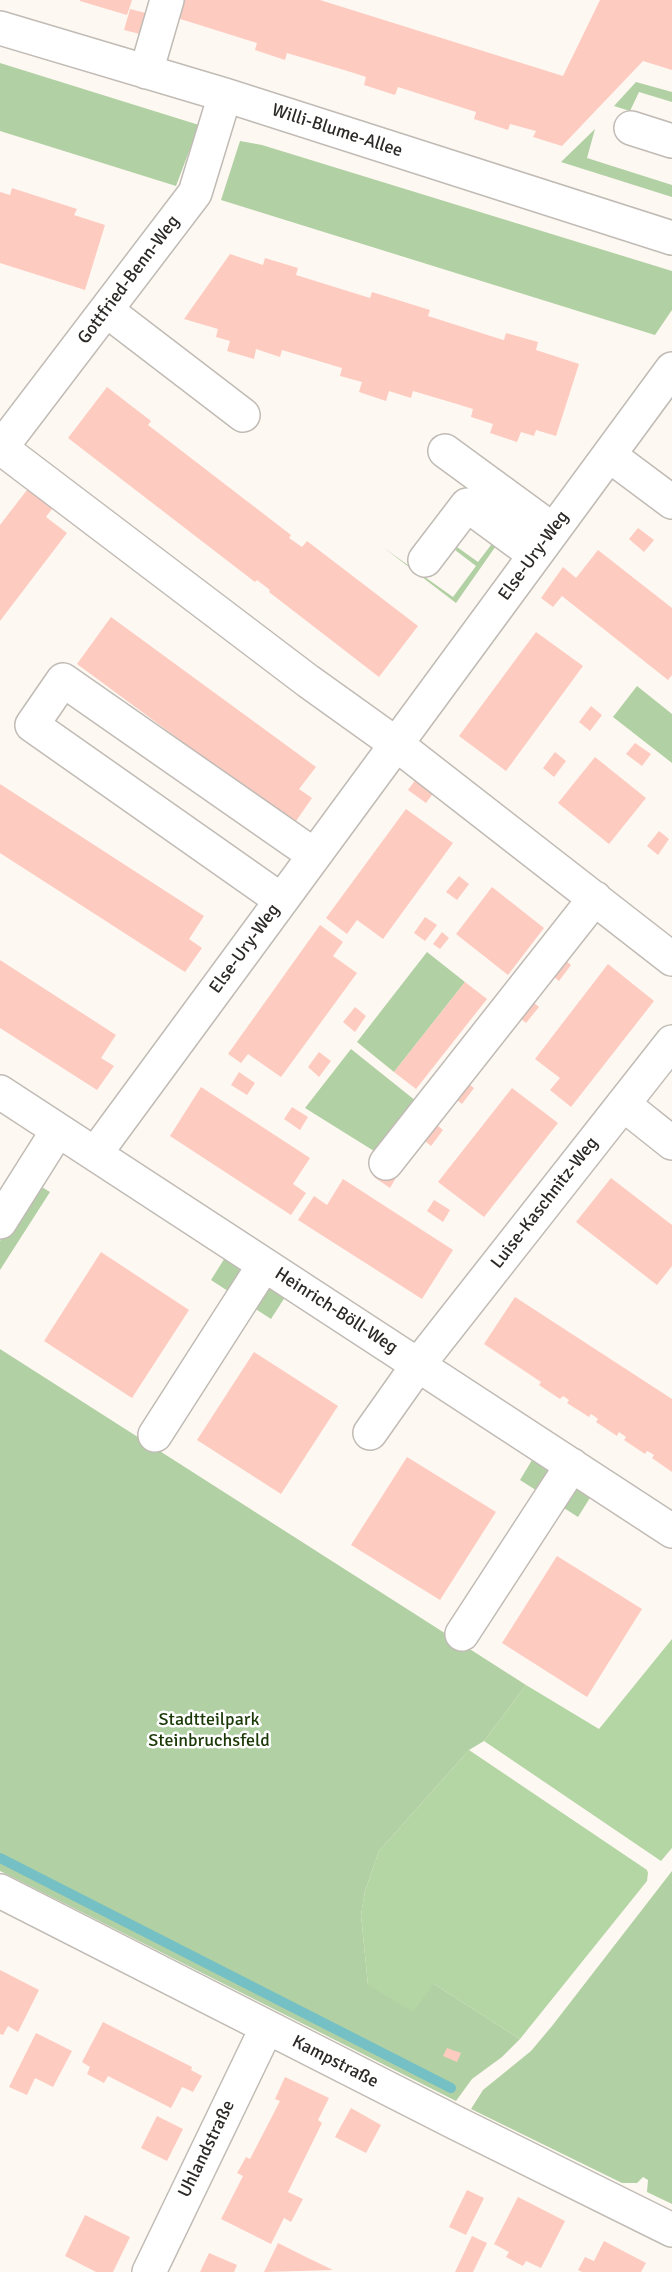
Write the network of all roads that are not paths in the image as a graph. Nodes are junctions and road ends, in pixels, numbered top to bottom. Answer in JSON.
{"nodes":[{"id":1,"x":167,"y":0,"type":"edge"},
{"id":2,"x":0,"y":28,"type":"edge"},
{"id":3,"x":146,"y":72,"type":"junction"},
{"id":4,"x":225,"y":95,"type":"junction"},
{"id":5,"x":631,"y":128,"type":"dead end"},
{"id":6,"x":672,"y":141,"type":"edge"},
{"id":7,"x":672,"y":238,"type":"edge"},
{"id":8,"x":106,"y":310,"type":"junction"},
{"id":9,"x":672,"y":369,"type":"edge"},
{"id":10,"x":243,"y":415,"type":"dead end"},
{"id":11,"x":1,"y":448,"type":"edge"},
{"id":12,"x":445,"y":451,"type":"dead end"},
{"id":13,"x":609,"y":455,"type":"junction"},
{"id":14,"x":672,"y":502,"type":"edge"},
{"id":15,"x":544,"y":543,"type":"junction"},
{"id":16,"x":425,"y":560,"type":"dead end"},
{"id":17,"x":396,"y":744,"type":"junction"},
{"id":18,"x":314,"y":855,"type":"junction"},
{"id":19,"x":595,"y":898,"type":"junction"},
{"id":20,"x":281,"y":900,"type":"junction"},
{"id":21,"x":672,"y":958,"type":"edge"},
{"id":22,"x":672,"y":1042,"type":"edge"},
{"id":23,"x":0,"y":1092,"type":"edge"},
{"id":24,"x":623,"y":1104,"type":"junction"},
{"id":25,"x":58,"y":1130,"type":"junction"},
{"id":26,"x":672,"y":1143,"type":"edge"},
{"id":27,"x":95,"y":1154,"type":"junction"},
{"id":28,"x":386,"y":1163,"type":"dead end"},
{"id":29,"x":0,"y":1222,"type":"edge"},
{"id":30,"x":264,"y":1265,"type":"junction"},
{"id":31,"x":418,"y":1365,"type":"junction"},
{"id":32,"x":370,"y":1433,"type":"dead end"},
{"id":33,"x":155,"y":1435,"type":"dead end"},
{"id":34,"x":572,"y":1465,"type":"junction"},
{"id":35,"x":672,"y":1531,"type":"edge"},
{"id":36,"x":462,"y":1634,"type":"dead end"},
{"id":37,"x":0,"y":1891,"type":"edge"},
{"id":38,"x":267,"y":2026,"type":"junction"},
{"id":39,"x":672,"y":2230,"type":"edge"},
{"id":40,"x":149,"y":2272,"type":"edge"}],
"edges":[{"from":1,"to":3,"type":"street"},
{"from":2,"to":3,"type":"street","name":"Willi-Blume-Allee"},
{"from":3,"to":4,"type":"street","name":"Willi-Blume-Allee"},
{"from":4,"to":7,"type":"street","name":"Willi-Blume-Allee"},
{"from":4,"to":8,"type":"street","name":"Gottfried-Benn-Weg"},
{"from":5,"to":6,"type":"street"},
{"from":8,"to":10,"type":"street"},
{"from":8,"to":11,"type":"street","name":"Gottfried-Benn-Weg"},
{"from":9,"to":13,"type":"street","name":"Else-Ury-Weg"},
{"from":11,"to":17,"type":"street"},
{"from":12,"to":15,"type":"street"},
{"from":13,"to":14,"type":"street"},
{"from":13,"to":15,"type":"street","name":"Else-Ury-Weg"},
{"from":15,"to":16,"type":"street"},
{"from":15,"to":17,"type":"street","name":"Else-Ury-Weg"},
{"from":17,"to":18,"type":"street","name":"Else-Ury-Weg"},
{"from":17,"to":19,"type":"street"},
{"from":18,"to":20,"type":"street","name":"Else-Ury-Weg"},
{"from":18,"to":20,"type":"street"},
{"from":19,"to":21,"type":"street"},
{"from":19,"to":28,"type":"street"},
{"from":20,"to":27,"type":"street","name":"Else-Ury-Weg"},
{"from":22,"to":24,"type":"street","name":"Luise-Kaschnitz-Weg"},
{"from":23,"to":25,"type":"street","name":"Heinrich-Böll-Weg"},
{"from":24,"to":26,"type":"street"},
{"from":24,"to":31,"type":"street","name":"Luise-Kaschnitz-Weg"},
{"from":25,"to":27,"type":"street","name":"Heinrich-Böll-Weg"},
{"from":25,"to":29,"type":"street"},
{"from":27,"to":30,"type":"street","name":"Heinrich-Böll-Weg"},
{"from":30,"to":31,"type":"street","name":"Heinrich-Böll-Weg"},
{"from":30,"to":33,"type":"street"},
{"from":31,"to":32,"type":"street","name":"Luise-Kaschnitz-Weg"},
{"from":31,"to":34,"type":"street","name":"Heinrich-Böll-Weg"},
{"from":34,"to":35,"type":"street","name":"Heinrich-Böll-Weg"},
{"from":34,"to":36,"type":"street"},
{"from":37,"to":38,"type":"street","name":"Kampstraße"},
{"from":38,"to":39,"type":"street","name":"Kampstraße"},
{"from":38,"to":40,"type":"street","name":"Uhlandstraße"}]}
